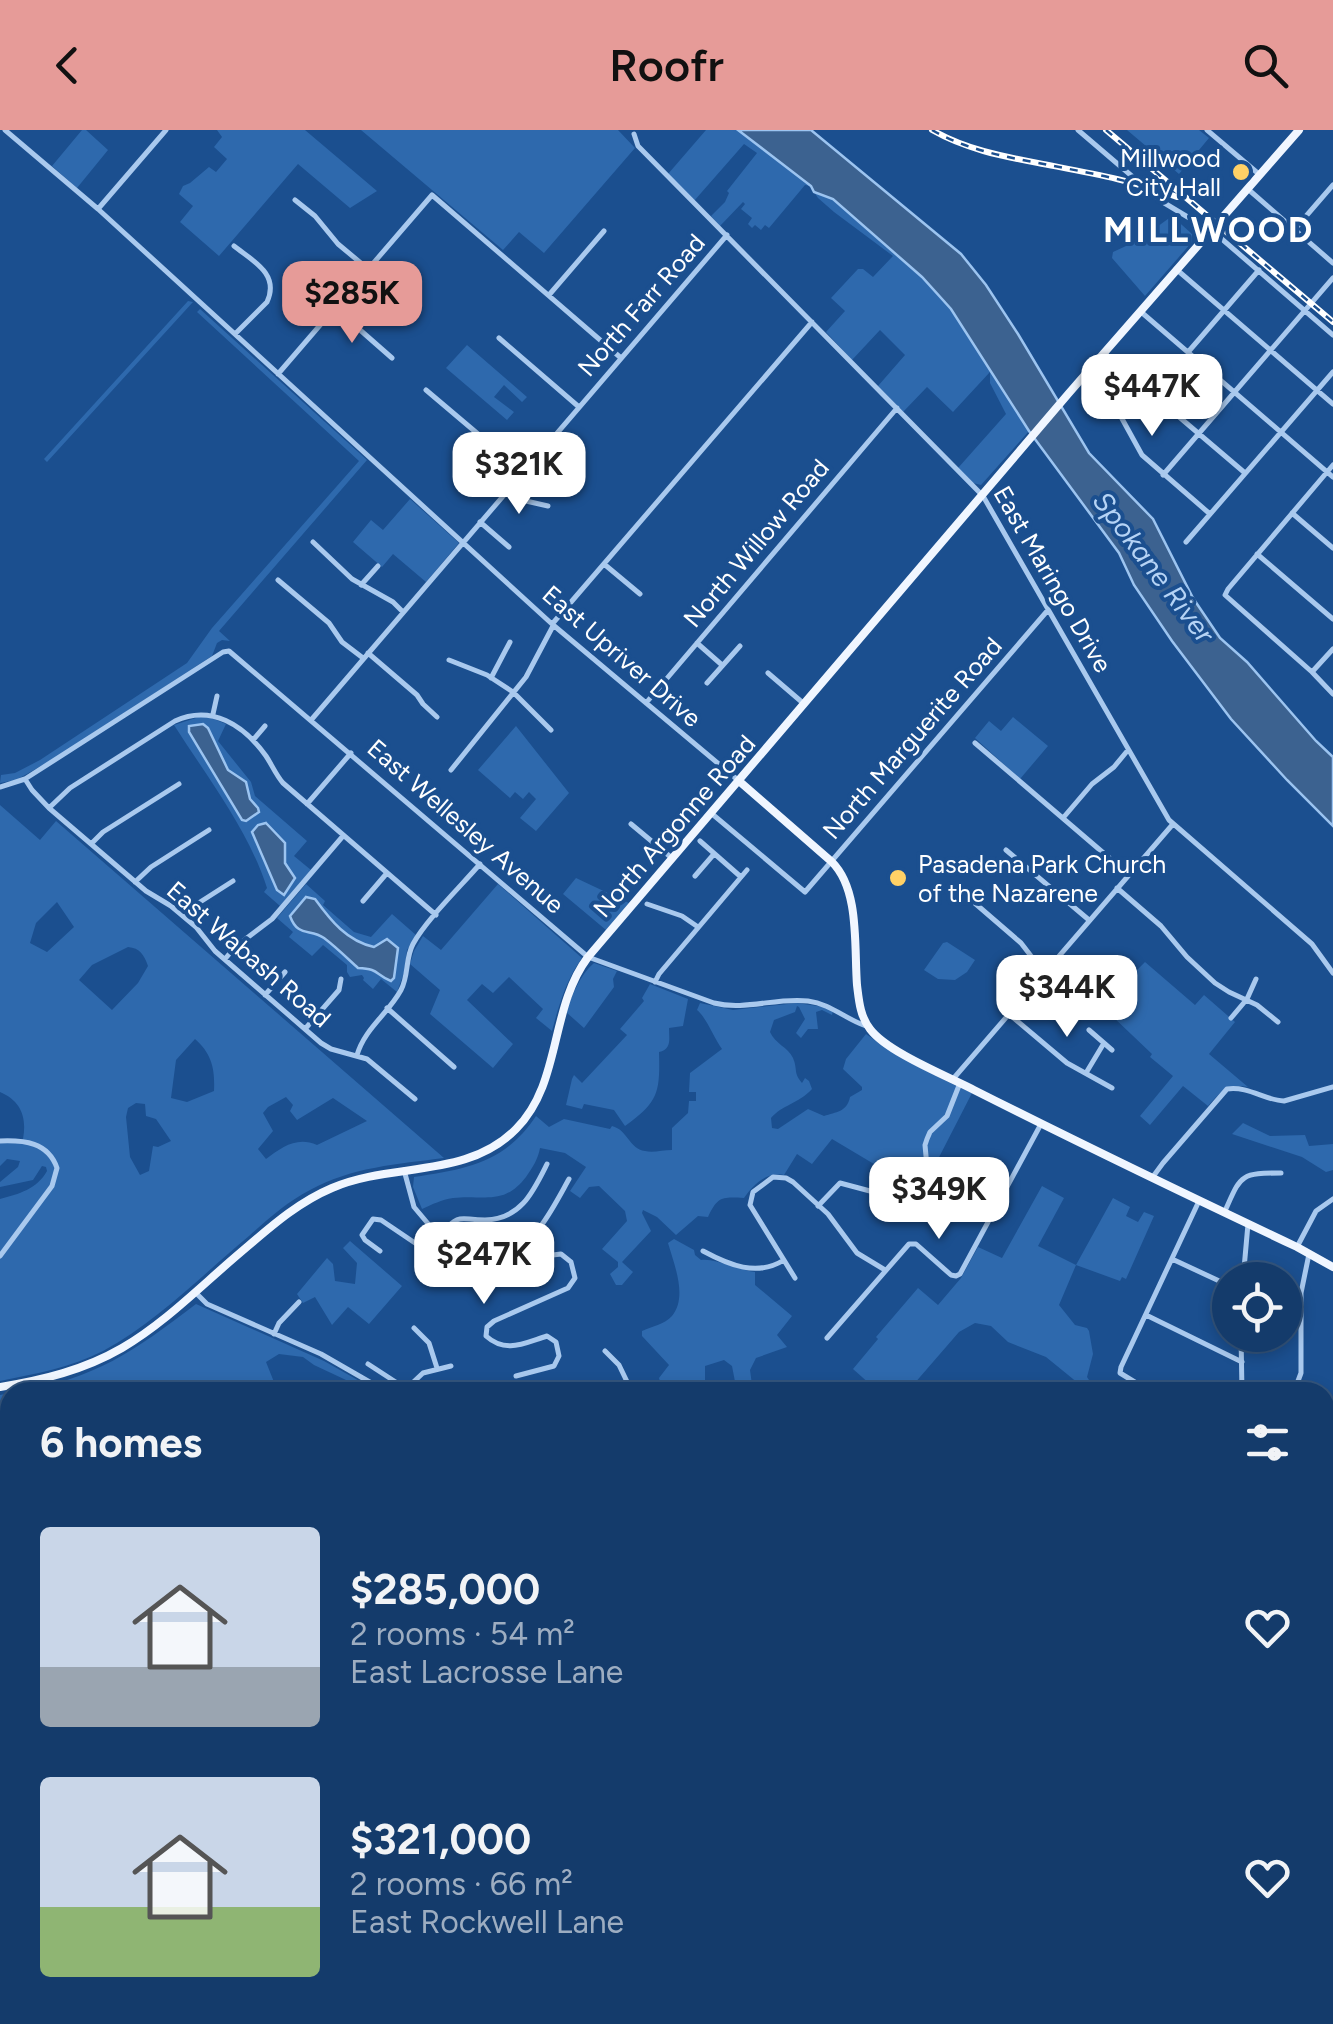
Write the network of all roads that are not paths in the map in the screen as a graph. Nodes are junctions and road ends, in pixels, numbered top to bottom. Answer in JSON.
{"nodes":[{"id":1,"x":6,"y":130,"type":"edge"},
{"id":2,"x":166,"y":130,"type":"edge"},
{"id":3,"x":1078,"y":130,"type":"edge"},
{"id":4,"x":1299,"y":130,"type":"edge"},
{"id":5,"x":1212,"y":132,"type":"edge"},
{"id":6,"x":634,"y":134,"type":"dead end"},
{"id":7,"x":1260,"y":175,"type":"junction"},
{"id":8,"x":1333,"y":185,"type":"edge"},
{"id":9,"x":1248,"y":188,"type":"junction"},
{"id":10,"x":295,"y":200,"type":"dead end"},
{"id":11,"x":98,"y":209,"type":"junction"},
{"id":12,"x":1294,"y":230,"type":"junction"},
{"id":13,"x":604,"y":231,"type":"dead end"},
{"id":14,"x":1210,"y":232,"type":"junction"},
{"id":15,"x":727,"y":235,"type":"junction"},
{"id":16,"x":234,"y":246,"type":"dead end"},
{"id":17,"x":1333,"y":264,"type":"edge"},
{"id":18,"x":368,"y":269,"type":"junction"},
{"id":19,"x":1176,"y":270,"type":"junction"},
{"id":20,"x":1258,"y":270,"type":"junction"},
{"id":21,"x":1333,"y":278,"type":"edge"},
{"id":22,"x":549,"y":295,"type":"junction"},
{"id":23,"x":335,"y":308,"type":"junction"},
{"id":24,"x":1224,"y":310,"type":"junction"},
{"id":25,"x":1305,"y":310,"type":"junction"},
{"id":26,"x":1140,"y":311,"type":"junction"},
{"id":27,"x":812,"y":322,"type":"junction"},
{"id":28,"x":235,"y":334,"type":"junction"},
{"id":29,"x":1333,"y":335,"type":"edge"},
{"id":30,"x":498,"y":338,"type":"dead end"},
{"id":31,"x":1270,"y":350,"type":"junction"},
{"id":32,"x":1104,"y":352,"type":"junction"},
{"id":33,"x":1188,"y":352,"type":"junction"},
{"id":34,"x":392,"y":358,"type":"dead end"},
{"id":35,"x":622,"y":358,"type":"junction"},
{"id":36,"x":1093,"y":366,"type":"junction"},
{"id":37,"x":1333,"y":372,"type":"edge"},
{"id":38,"x":278,"y":374,"type":"junction"},
{"id":39,"x":426,"y":390,"type":"dead end"},
{"id":40,"x":1317,"y":390,"type":"junction"},
{"id":41,"x":1234,"y":392,"type":"junction"},
{"id":42,"x":1333,"y":404,"type":"edge"},
{"id":43,"x":580,"y":407,"type":"junction"},
{"id":44,"x":897,"y":408,"type":"junction"},
{"id":45,"x":1280,"y":432,"type":"junction"},
{"id":46,"x":1200,"y":433,"type":"junction"},
{"id":47,"x":1333,"y":465,"type":"edge"},
{"id":48,"x":527,"y":468,"type":"junction"},
{"id":49,"x":1246,"y":473,"type":"junction"},
{"id":50,"x":1163,"y":474,"type":"junction"},
{"id":51,"x":1330,"y":475,"type":"edge"},
{"id":52,"x":509,"y":489,"type":"junction"},
{"id":53,"x":983,"y":496,"type":"junction"},
{"id":54,"x":548,"y":506,"type":"dead end"},
{"id":55,"x":1292,"y":513,"type":"junction"},
{"id":56,"x":1210,"y":514,"type":"junction"},
{"id":57,"x":480,"y":522,"type":"junction"},
{"id":58,"x":312,"y":542,"type":"dead end"},
{"id":59,"x":462,"y":542,"type":"junction"},
{"id":60,"x":1186,"y":542,"type":"dead end"},
{"id":61,"x":508,"y":547,"type":"dead end"},
{"id":62,"x":1333,"y":548,"type":"edge"},
{"id":63,"x":1257,"y":554,"type":"junction"},
{"id":64,"x":604,"y":564,"type":"junction"},
{"id":65,"x":378,"y":566,"type":"dead end"},
{"id":66,"x":278,"y":580,"type":"dead end"},
{"id":67,"x":361,"y":585,"type":"junction"},
{"id":68,"x":640,"y":594,"type":"dead end"},
{"id":69,"x":1048,"y":610,"type":"junction"},
{"id":70,"x":403,"y":612,"type":"junction"},
{"id":71,"x":1333,"y":620,"type":"edge"},
{"id":72,"x":553,"y":624,"type":"junction"},
{"id":73,"x":510,"y":642,"type":"dead end"},
{"id":74,"x":696,"y":643,"type":"junction"},
{"id":75,"x":740,"y":646,"type":"dead end"},
{"id":76,"x":1333,"y":649,"type":"edge"},
{"id":77,"x":366,"y":656,"type":"junction"},
{"id":78,"x":449,"y":660,"type":"dead end"},
{"id":79,"x":722,"y":665,"type":"junction"},
{"id":80,"x":1312,"y":672,"type":"junction"},
{"id":81,"x":768,"y":673,"type":"dead end"},
{"id":82,"x":492,"y":678,"type":"junction"},
{"id":83,"x":706,"y":683,"type":"dead end"},
{"id":84,"x":513,"y":692,"type":"junction"},
{"id":85,"x":1333,"y":694,"type":"edge"},
{"id":86,"x":217,"y":696,"type":"dead end"},
{"id":87,"x":646,"y":703,"type":"junction"},
{"id":88,"x":805,"y":705,"type":"junction"},
{"id":89,"x":213,"y":714,"type":"junction"},
{"id":90,"x":438,"y":717,"type":"dead end"},
{"id":91,"x":312,"y":720,"type":"junction"},
{"id":92,"x":265,"y":726,"type":"dead end"},
{"id":93,"x":551,"y":730,"type":"dead end"},
{"id":94,"x":253,"y":740,"type":"junction"},
{"id":95,"x":975,"y":743,"type":"dead end"},
{"id":96,"x":1128,"y":750,"type":"junction"},
{"id":97,"x":351,"y":753,"type":"junction"},
{"id":98,"x":451,"y":770,"type":"dead end"},
{"id":99,"x":25,"y":779,"type":"junction"},
{"id":100,"x":739,"y":781,"type":"junction"},
{"id":101,"x":178,"y":784,"type":"dead end"},
{"id":102,"x":0,"y":786,"type":"edge"},
{"id":103,"x":308,"y":804,"type":"junction"},
{"id":104,"x":49,"y":808,"type":"junction"},
{"id":105,"x":711,"y":813,"type":"junction"},
{"id":106,"x":1063,"y":818,"type":"junction"},
{"id":107,"x":631,"y":824,"type":"dead end"},
{"id":108,"x":1172,"y":824,"type":"junction"},
{"id":109,"x":209,"y":830,"type":"dead end"},
{"id":110,"x":344,"y":835,"type":"junction"},
{"id":111,"x":700,"y":841,"type":"dead end"},
{"id":112,"x":91,"y":844,"type":"junction"},
{"id":113,"x":1006,"y":850,"type":"dead end"},
{"id":114,"x":714,"y":854,"type":"junction"},
{"id":115,"x":673,"y":859,"type":"junction"},
{"id":116,"x":832,"y":862,"type":"junction"},
{"id":117,"x":480,"y":864,"type":"junction"},
{"id":118,"x":747,"y":870,"type":"dead end"},
{"id":119,"x":387,"y":872,"type":"junction"},
{"id":120,"x":1128,"y":874,"type":"junction"},
{"id":121,"x":695,"y":876,"type":"dead end"},
{"id":122,"x":741,"y":877,"type":"junction"},
{"id":123,"x":233,"y":881,"type":"dead end"},
{"id":124,"x":135,"y":882,"type":"junction"},
{"id":125,"x":1116,"y":888,"type":"junction"},
{"id":126,"x":970,"y":899,"type":"dead end"},
{"id":127,"x":362,"y":901,"type":"dead end"},
{"id":128,"x":648,"y":904,"type":"dead end"},
{"id":129,"x":436,"y":914,"type":"junction"},
{"id":130,"x":184,"y":917,"type":"junction"},
{"id":131,"x":1088,"y":920,"type":"junction"},
{"id":132,"x":698,"y":928,"type":"junction"},
{"id":133,"x":588,"y":957,"type":"junction"},
{"id":134,"x":225,"y":959,"type":"junction"},
{"id":135,"x":1046,"y":970,"type":"junction"},
{"id":136,"x":285,"y":972,"type":"dead end"},
{"id":137,"x":1333,"y":973,"type":"edge"},
{"id":138,"x":341,"y":979,"type":"dead end"},
{"id":139,"x":1256,"y":980,"type":"dead end"},
{"id":140,"x":655,"y":982,"type":"junction"},
{"id":141,"x":266,"y":995,"type":"junction"},
{"id":142,"x":1247,"y":999,"type":"junction"},
{"id":143,"x":387,"y":1008,"type":"junction"},
{"id":144,"x":1008,"y":1014,"type":"junction"},
{"id":145,"x":1231,"y":1018,"type":"dead end"},
{"id":146,"x":1278,"y":1022,"type":"dead end"},
{"id":147,"x":869,"y":1028,"type":"junction"},
{"id":148,"x":305,"y":1029,"type":"junction"},
{"id":149,"x":1089,"y":1030,"type":"dead end"},
{"id":150,"x":1104,"y":1043,"type":"junction"},
{"id":151,"x":1112,"y":1050,"type":"dead end"},
{"id":152,"x":357,"y":1056,"type":"junction"},
{"id":153,"x":454,"y":1067,"type":"dead end"},
{"id":154,"x":1086,"y":1073,"type":"junction"},
{"id":155,"x":957,"y":1081,"type":"junction"},
{"id":156,"x":1333,"y":1087,"type":"edge"},
{"id":157,"x":1112,"y":1088,"type":"dead end"},
{"id":158,"x":415,"y":1099,"type":"dead end"},
{"id":159,"x":1041,"y":1124,"type":"junction"},
{"id":160,"x":0,"y":1141,"type":"edge"},
{"id":161,"x":547,"y":1164,"type":"dead end"},
{"id":162,"x":404,"y":1170,"type":"junction"},
{"id":163,"x":1281,"y":1172,"type":"dead end"},
{"id":164,"x":1152,"y":1178,"type":"junction"},
{"id":165,"x":569,"y":1179,"type":"dead end"},
{"id":166,"x":1333,"y":1199,"type":"edge"},
{"id":167,"x":1199,"y":1201,"type":"junction"},
{"id":168,"x":818,"y":1206,"type":"junction"},
{"id":169,"x":1224,"y":1212,"type":"junction"},
{"id":170,"x":1248,"y":1224,"type":"junction"},
{"id":171,"x":430,"y":1226,"type":"junction"},
{"id":172,"x":441,"y":1233,"type":"junction"},
{"id":173,"x":1297,"y":1247,"type":"junction"},
{"id":174,"x":380,"y":1251,"type":"dead end"},
{"id":175,"x":703,"y":1252,"type":"dead end"},
{"id":176,"x":1309,"y":1254,"type":"junction"},
{"id":177,"x":0,"y":1256,"type":"edge"},
{"id":178,"x":507,"y":1257,"type":"junction"},
{"id":179,"x":1172,"y":1259,"type":"junction"},
{"id":180,"x":784,"y":1260,"type":"junction"},
{"id":181,"x":1245,"y":1262,"type":"edge"},
{"id":182,"x":1333,"y":1267,"type":"edge"},
{"id":183,"x":885,"y":1270,"type":"junction"},
{"id":184,"x":796,"y":1278,"type":"dead end"},
{"id":185,"x":1212,"y":1278,"type":"edge"},
{"id":186,"x":195,"y":1292,"type":"junction"},
{"id":187,"x":299,"y":1302,"type":"dead end"},
{"id":188,"x":1146,"y":1315,"type":"junction"},
{"id":189,"x":414,"y":1328,"type":"dead end"},
{"id":190,"x":274,"y":1334,"type":"junction"},
{"id":191,"x":827,"y":1338,"type":"dead end"},
{"id":192,"x":605,"y":1351,"type":"dead end"},
{"id":193,"x":1242,"y":1352,"type":"edge"},
{"id":194,"x":1242,"y":1362,"type":"junction"},
{"id":195,"x":368,"y":1364,"type":"dead end"},
{"id":196,"x":451,"y":1366,"type":"dead end"},
{"id":197,"x":437,"y":1368,"type":"junction"},
{"id":198,"x":516,"y":1376,"type":"dead end"},
{"id":199,"x":32,"y":1382,"type":"edge"},
{"id":200,"x":370,"y":1382,"type":"edge"},
{"id":201,"x":395,"y":1382,"type":"edge"},
{"id":202,"x":414,"y":1382,"type":"edge"},
{"id":203,"x":627,"y":1382,"type":"edge"},
{"id":204,"x":1135,"y":1382,"type":"edge"},
{"id":205,"x":1242,"y":1382,"type":"edge"},
{"id":206,"x":1296,"y":1382,"type":"edge"}],
"edges":[{"from":1,"to":11,"type":"street","name":"East Upriver Drive"},
{"from":2,"to":11,"type":"street"},
{"from":3,"to":14,"type":"street"},
{"from":4,"to":7,"type":"main road","name":"North Argonne Road"},
{"from":5,"to":7,"type":"street"},
{"from":6,"to":15,"type":"street","name":"East Maringo Drive"},
{"from":7,"to":9,"type":"main road","name":"North Argonne Road"},
{"from":8,"to":12,"type":"street"},
{"from":9,"to":12,"type":"street"},
{"from":9,"to":14,"type":"main road","name":"North Argonne Road"},
{"from":10,"to":18,"type":"street"},
{"from":11,"to":28,"type":"street","name":"East Upriver Drive"},
{"from":12,"to":17,"type":"street"},
{"from":13,"to":22,"type":"street"},
{"from":14,"to":19,"type":"main road","name":"North Argonne Road"},
{"from":14,"to":20,"type":"street"},
{"from":15,"to":27,"type":"street","name":"East Maringo Drive"},
{"from":15,"to":35,"type":"street","name":"North Farr Road"},
{"from":16,"to":28,"type":"street"},
{"from":18,"to":22,"type":"street"},
{"from":18,"to":23,"type":"street"},
{"from":19,"to":24,"type":"street"},
{"from":19,"to":26,"type":"main road","name":"North Argonne Road"},
{"from":20,"to":24,"type":"street"},
{"from":20,"to":25,"type":"street"},
{"from":21,"to":25,"type":"street"},
{"from":22,"to":35,"type":"street"},
{"from":23,"to":34,"type":"street"},
{"from":23,"to":38,"type":"street"},
{"from":24,"to":31,"type":"street"},
{"from":24,"to":33,"type":"street"},
{"from":25,"to":29,"type":"street"},
{"from":25,"to":31,"type":"street"},
{"from":26,"to":32,"type":"main road","name":"North Argonne Road"},
{"from":26,"to":33,"type":"street"},
{"from":27,"to":44,"type":"street","name":"East Maringo Drive"},
{"from":27,"to":64,"type":"street"},
{"from":28,"to":38,"type":"street","name":"East Upriver Drive"},
{"from":30,"to":43,"type":"street"},
{"from":31,"to":40,"type":"street"},
{"from":31,"to":41,"type":"street"},
{"from":32,"to":36,"type":"main road","name":"North Argonne Road"},
{"from":32,"to":46,"type":"street"},
{"from":33,"to":41,"type":"street"},
{"from":35,"to":43,"type":"street","name":"North Farr Road"},
{"from":36,"to":50,"type":"street"},
{"from":36,"to":53,"type":"main road","name":"North Argonne Road"},
{"from":37,"to":40,"type":"street"},
{"from":38,"to":59,"type":"street","name":"East Upriver Drive"},
{"from":39,"to":48,"type":"street"},
{"from":40,"to":42,"type":"street"},
{"from":40,"to":45,"type":"street"},
{"from":41,"to":45,"type":"street"},
{"from":41,"to":46,"type":"street"},
{"from":43,"to":48,"type":"street","name":"North Farr Road"},
{"from":44,"to":53,"type":"street","name":"East Maringo Drive"},
{"from":44,"to":74,"type":"street","name":"North Willow Road"},
{"from":45,"to":49,"type":"street"},
{"from":45,"to":51,"type":"street"},
{"from":46,"to":49,"type":"street"},
{"from":46,"to":50,"type":"street"},
{"from":47,"to":51,"type":"street"},
{"from":48,"to":52,"type":"street","name":"North Farr Road"},
{"from":49,"to":56,"type":"street"},
{"from":50,"to":56,"type":"street"},
{"from":51,"to":55,"type":"street"},
{"from":52,"to":54,"type":"street"},
{"from":52,"to":57,"type":"street","name":"North Farr Road"},
{"from":53,"to":69,"type":"street","name":"East Maringo Drive"},
{"from":53,"to":88,"type":"main road","name":"North Argonne Road"},
{"from":55,"to":62,"type":"street"},
{"from":55,"to":63,"type":"street"},
{"from":56,"to":60,"type":"street"},
{"from":57,"to":59,"type":"street","name":"North Farr Road"},
{"from":57,"to":61,"type":"street"},
{"from":58,"to":67,"type":"street"},
{"from":59,"to":70,"type":"street","name":"North Farr Road"},
{"from":59,"to":72,"type":"street","name":"East Upriver Drive"},
{"from":63,"to":71,"type":"street"},
{"from":63,"to":80,"type":"street"},
{"from":64,"to":68,"type":"street"},
{"from":64,"to":72,"type":"street"},
{"from":65,"to":67,"type":"street"},
{"from":66,"to":77,"type":"street"},
{"from":67,"to":70,"type":"street"},
{"from":69,"to":96,"type":"street","name":"East Maringo Drive"},
{"from":69,"to":116,"type":"street","name":"North Marguerite Road"},
{"from":70,"to":77,"type":"street","name":"North Farr Road"},
{"from":72,"to":84,"type":"street"},
{"from":72,"to":87,"type":"street","name":"East Upriver Drive"},
{"from":73,"to":82,"type":"street"},
{"from":74,"to":79,"type":"street"},
{"from":74,"to":87,"type":"street","name":"North Willow Road"},
{"from":75,"to":79,"type":"street"},
{"from":76,"to":80,"type":"street"},
{"from":77,"to":90,"type":"street"},
{"from":77,"to":91,"type":"street","name":"North Farr Road"},
{"from":78,"to":82,"type":"street"},
{"from":79,"to":83,"type":"street"},
{"from":80,"to":85,"type":"street"},
{"from":81,"to":88,"type":"street"},
{"from":82,"to":84,"type":"street"},
{"from":84,"to":93,"type":"street"},
{"from":84,"to":98,"type":"street"},
{"from":86,"to":89,"type":"street"},
{"from":87,"to":100,"type":"street","name":"East Upriver Drive"},
{"from":88,"to":100,"type":"main road","name":"North Argonne Road"},
{"from":89,"to":94,"type":"street"},
{"from":89,"to":104,"type":"street"},
{"from":91,"to":97,"type":"street","name":"East Wellesley Avenue"},
{"from":91,"to":99,"type":"street","name":"East Wellesley Avenue"},
{"from":92,"to":94,"type":"street"},
{"from":94,"to":103,"type":"street"},
{"from":95,"to":106,"type":"street"},
{"from":96,"to":106,"type":"street"},
{"from":96,"to":108,"type":"street","name":"East Maringo Drive"},
{"from":97,"to":103,"type":"street"},
{"from":97,"to":117,"type":"street","name":"East Wellesley Avenue"},
{"from":99,"to":102,"type":"street"},
{"from":99,"to":104,"type":"street","name":"East Wabash Road"},
{"from":100,"to":105,"type":"main road","name":"North Argonne Road"},
{"from":100,"to":116,"type":"main road","name":"East Upriver Drive"},
{"from":101,"to":112,"type":"street"},
{"from":103,"to":110,"type":"street"},
{"from":104,"to":112,"type":"street","name":"East Wabash Road"},
{"from":105,"to":115,"type":"main road","name":"North Argonne Road"},
{"from":105,"to":116,"type":"street","name":"North Marguerite Road"},
{"from":106,"to":120,"type":"street"},
{"from":107,"to":115,"type":"street"},
{"from":108,"to":120,"type":"street"},
{"from":108,"to":137,"type":"street","name":"East Maringo Drive"},
{"from":109,"to":124,"type":"street"},
{"from":110,"to":119,"type":"street"},
{"from":110,"to":134,"type":"street"},
{"from":111,"to":114,"type":"street"},
{"from":112,"to":124,"type":"street","name":"East Wabash Road"},
{"from":113,"to":131,"type":"street"},
{"from":114,"to":121,"type":"street"},
{"from":114,"to":122,"type":"street"},
{"from":115,"to":133,"type":"main road","name":"North Argonne Road"},
{"from":116,"to":147,"type":"main road","name":"East Upriver Drive"},
{"from":117,"to":129,"type":"street"},
{"from":117,"to":133,"type":"street","name":"East Wellesley Avenue"},
{"from":118,"to":122,"type":"street"},
{"from":119,"to":127,"type":"street"},
{"from":119,"to":129,"type":"street"},
{"from":120,"to":125,"type":"street"},
{"from":122,"to":132,"type":"street"},
{"from":123,"to":130,"type":"street"},
{"from":124,"to":130,"type":"street","name":"East Wabash Road"},
{"from":125,"to":131,"type":"street"},
{"from":125,"to":142,"type":"street"},
{"from":126,"to":135,"type":"street"},
{"from":128,"to":132,"type":"street"},
{"from":129,"to":143,"type":"street"},
{"from":130,"to":134,"type":"street","name":"East Wabash Road"},
{"from":131,"to":135,"type":"street"},
{"from":132,"to":140,"type":"street"},
{"from":133,"to":140,"type":"street","name":"East Wellesley Avenue"},
{"from":133,"to":162,"type":"main road","name":"North Argonne Road"},
{"from":134,"to":141,"type":"street","name":"East Wabash Road"},
{"from":135,"to":144,"type":"street"},
{"from":136,"to":141,"type":"street"},
{"from":138,"to":148,"type":"street"},
{"from":139,"to":142,"type":"street"},
{"from":140,"to":147,"type":"street","name":"East Wellesley Avenue"},
{"from":141,"to":148,"type":"street","name":"East Wabash Road"},
{"from":142,"to":145,"type":"street"},
{"from":142,"to":146,"type":"street"},
{"from":143,"to":152,"type":"street"},
{"from":143,"to":153,"type":"street"},
{"from":144,"to":154,"type":"street"},
{"from":144,"to":155,"type":"street"},
{"from":147,"to":155,"type":"main road"},
{"from":148,"to":152,"type":"street","name":"East Wabash Road"},
{"from":149,"to":150,"type":"street"},
{"from":150,"to":151,"type":"street"},
{"from":150,"to":154,"type":"street"},
{"from":152,"to":158,"type":"street","name":"East Wabash Road"},
{"from":154,"to":157,"type":"street"},
{"from":155,"to":159,"type":"main road"},
{"from":155,"to":168,"type":"street"},
{"from":156,"to":164,"type":"street"},
{"from":159,"to":164,"type":"main road"},
{"from":159,"to":183,"type":"street"},
{"from":160,"to":177,"type":"street"},
{"from":161,"to":172,"type":"street"},
{"from":162,"to":171,"type":"street"},
{"from":162,"to":186,"type":"main road","name":"North Argonne Road"},
{"from":163,"to":169,"type":"street"},
{"from":164,"to":167,"type":"main road"},
{"from":165,"to":178,"type":"street"},
{"from":166,"to":173,"type":"street"},
{"from":167,"to":169,"type":"main road"},
{"from":167,"to":179,"type":"street"},
{"from":168,"to":180,"type":"street"},
{"from":168,"to":183,"type":"street"},
{"from":169,"to":170,"type":"main road"},
{"from":170,"to":173,"type":"main road"},
{"from":170,"to":181,"type":"street"},
{"from":171,"to":172,"type":"street"},
{"from":171,"to":174,"type":"street"},
{"from":172,"to":178,"type":"street"},
{"from":173,"to":176,"type":"main road"},
{"from":175,"to":180,"type":"street"},
{"from":176,"to":182,"type":"main road"},
{"from":176,"to":206,"type":"street"},
{"from":178,"to":198,"type":"street"},
{"from":179,"to":185,"type":"street"},
{"from":179,"to":188,"type":"street"},
{"from":180,"to":184,"type":"street"},
{"from":183,"to":191,"type":"street"},
{"from":186,"to":190,"type":"street"},
{"from":186,"to":199,"type":"main road","name":"North Argonne Road"},
{"from":187,"to":190,"type":"street"},
{"from":188,"to":194,"type":"street"},
{"from":188,"to":204,"type":"street"},
{"from":189,"to":197,"type":"street"},
{"from":190,"to":200,"type":"street"},
{"from":192,"to":203,"type":"street"},
{"from":193,"to":194,"type":"street"},
{"from":194,"to":205,"type":"street"},
{"from":195,"to":201,"type":"street"},
{"from":196,"to":197,"type":"street"},
{"from":197,"to":202,"type":"street"}]}
